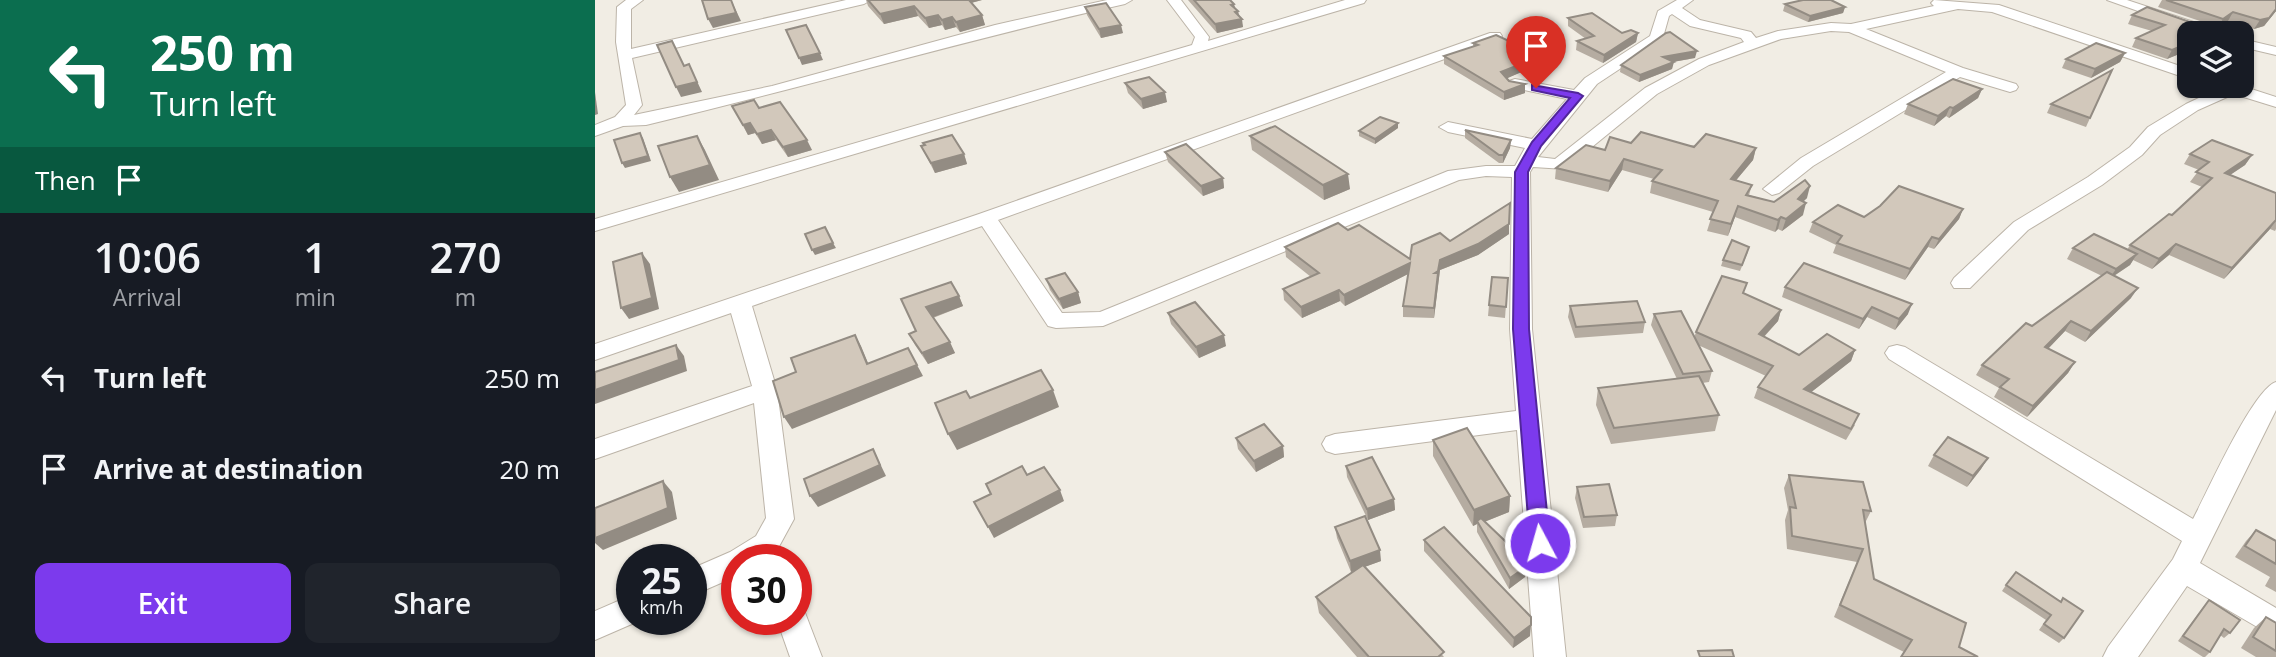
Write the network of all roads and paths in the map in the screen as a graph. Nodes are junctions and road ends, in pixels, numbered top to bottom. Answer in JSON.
{"nodes":[{"id":1,"x":636,"y":0,"type":"edge"},
{"id":2,"x":864,"y":0,"type":"edge"},
{"id":3,"x":1125,"y":0,"type":"edge"},
{"id":4,"x":1174,"y":0,"type":"edge"},
{"id":5,"x":1359,"y":0,"type":"edge"},
{"id":6,"x":1924,"y":0,"type":"edge"},
{"id":7,"x":2114,"y":0,"type":"edge"},
{"id":8,"x":1680,"y":5,"type":"edge"},
{"id":9,"x":1953,"y":6,"type":"junction"},
{"id":10,"x":2177,"y":21,"type":"edge"},
{"id":11,"x":1851,"y":28,"type":"junction"},
{"id":12,"x":2276,"y":34,"type":"edge"},
{"id":13,"x":1495,"y":36,"type":"edge"},
{"id":14,"x":1754,"y":45,"type":"junction"},
{"id":15,"x":1199,"y":48,"type":"junction"},
{"id":16,"x":2271,"y":50,"type":"edge"},
{"id":17,"x":626,"y":55,"type":"junction"},
{"id":18,"x":2177,"y":70,"type":"edge"},
{"id":19,"x":1958,"y":71,"type":"junction"},
{"id":20,"x":1514,"y":84,"type":"edge"},
{"id":21,"x":2010,"y":87,"type":"dead end"},
{"id":22,"x":2254,"y":95,"type":"edge"},
{"id":23,"x":1578,"y":96,"type":"junction"},
{"id":24,"x":2209,"y":98,"type":"edge"},
{"id":25,"x":2276,"y":102,"type":"edge"},
{"id":26,"x":621,"y":121,"type":"junction"},
{"id":27,"x":1448,"y":127,"type":"dead end"},
{"id":28,"x":595,"y":131,"type":"edge"},
{"id":29,"x":1528,"y":159,"type":"junction"},
{"id":30,"x":1772,"y":189,"type":"dead end"},
{"id":31,"x":986,"y":218,"type":"junction"},
{"id":32,"x":595,"y":225,"type":"edge"},
{"id":33,"x":1962,"y":283,"type":"dead end"},
{"id":34,"x":739,"y":302,"type":"junction"},
{"id":35,"x":595,"y":352,"type":"edge"},
{"id":36,"x":1897,"y":353,"type":"dead end"},
{"id":37,"x":765,"y":390,"type":"junction"},
{"id":38,"x":2276,"y":391,"type":"edge"},
{"id":39,"x":1527,"y":419,"type":"junction"},
{"id":40,"x":1335,"y":444,"type":"dead end"},
{"id":41,"x":595,"y":449,"type":"edge"},
{"id":42,"x":2200,"y":537,"type":"junction"},
{"id":43,"x":771,"y":544,"type":"edge"},
{"id":44,"x":2183,"y":568,"type":"junction"},
{"id":45,"x":616,"y":616,"type":"edge"},
{"id":46,"x":2276,"y":624,"type":"edge"},
{"id":47,"x":595,"y":626,"type":"edge"},
{"id":48,"x":798,"y":635,"type":"edge"},
{"id":49,"x":806,"y":657,"type":"edge"},
{"id":50,"x":1550,"y":657,"type":"edge"},
{"id":51,"x":2119,"y":657,"type":"edge"}],
"edges":[{"from":1,"to":17,"type":"street"},
{"from":2,"to":17,"type":"street"},
{"from":3,"to":26,"type":"street"},
{"from":4,"to":15,"type":"street"},
{"from":5,"to":15,"type":"street"},
{"from":6,"to":9,"type":"street"},
{"from":7,"to":10,"type":"street"},
{"from":8,"to":14,"type":"street"},
{"from":8,"to":23,"type":"street"},
{"from":9,"to":11,"type":"street"},
{"from":9,"to":18,"type":"street"},
{"from":11,"to":14,"type":"street"},
{"from":11,"to":19,"type":"street"},
{"from":12,"to":16,"type":"street"},
{"from":13,"to":31,"type":"street"},
{"from":14,"to":29,"type":"street"},
{"from":15,"to":32,"type":"street"},
{"from":17,"to":26,"type":"street"},
{"from":19,"to":21,"type":"street"},
{"from":19,"to":30,"type":"street"},
{"from":20,"to":23,"type":"street"},
{"from":22,"to":25,"type":"street"},
{"from":23,"to":29,"type":"street"},
{"from":24,"to":33,"type":"street"},
{"from":26,"to":28,"type":"street"},
{"from":27,"to":29,"type":"street"},
{"from":29,"to":31,"type":"street"},
{"from":29,"to":39,"type":"street"},
{"from":31,"to":34,"type":"street"},
{"from":34,"to":35,"type":"street"},
{"from":34,"to":37,"type":"street"},
{"from":36,"to":42,"type":"street"},
{"from":37,"to":41,"type":"street"},
{"from":37,"to":43,"type":"street"},
{"from":38,"to":42,"type":"street"},
{"from":39,"to":40,"type":"street"},
{"from":39,"to":50,"type":"street"},
{"from":42,"to":44,"type":"street"},
{"from":44,"to":46,"type":"street"},
{"from":44,"to":51,"type":"street"},
{"from":45,"to":47,"type":"street"},
{"from":48,"to":49,"type":"street"}]}
